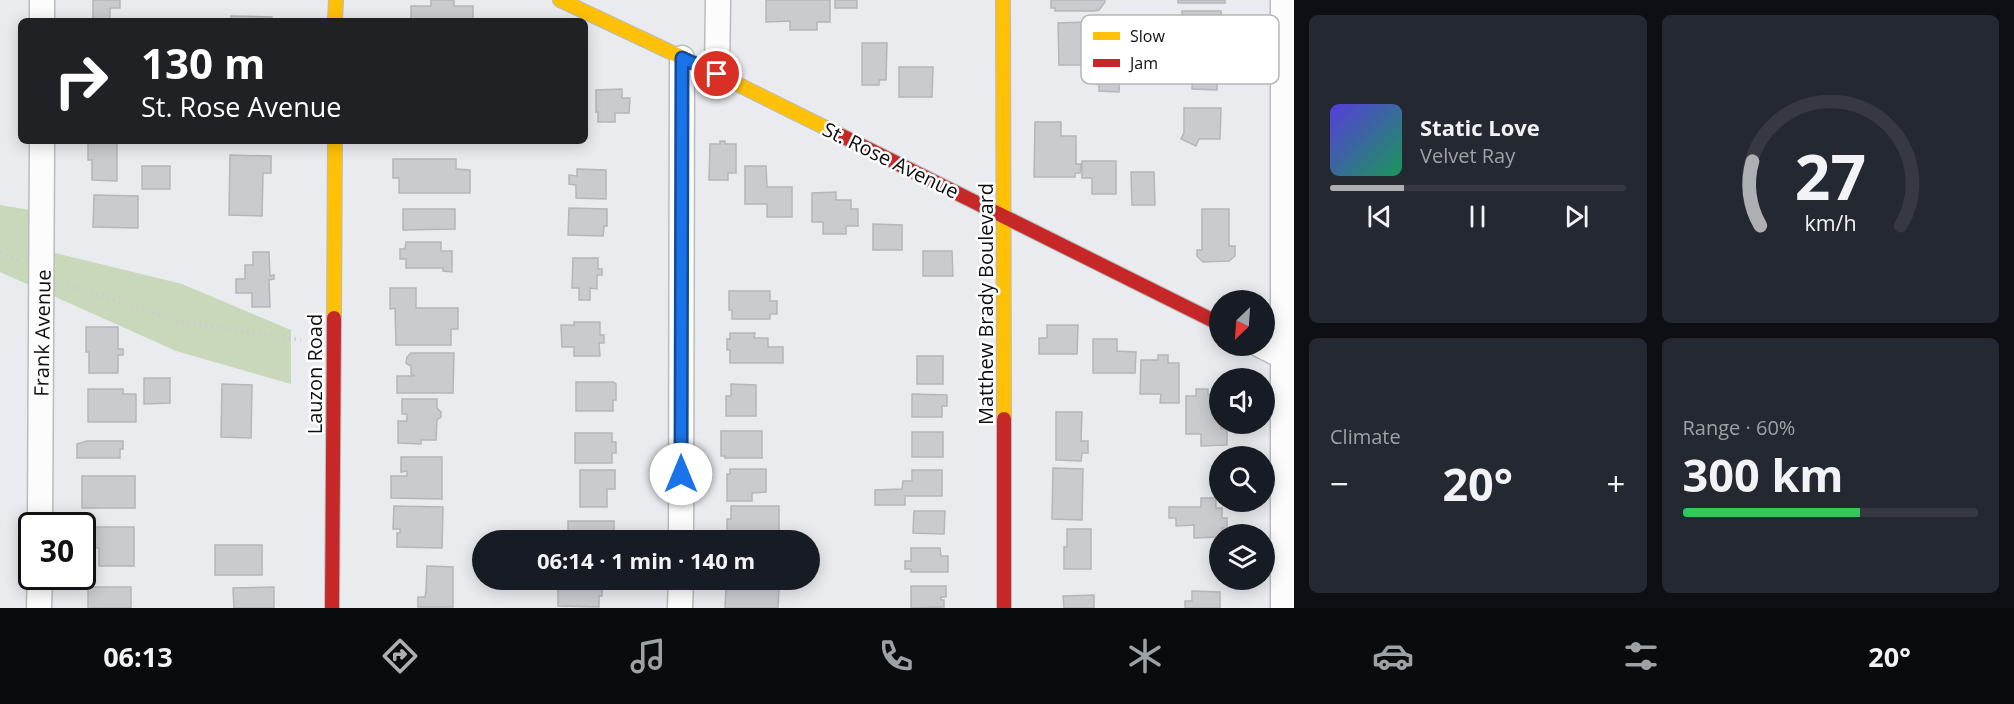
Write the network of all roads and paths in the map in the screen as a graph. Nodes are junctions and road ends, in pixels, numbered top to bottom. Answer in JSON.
{"nodes":[{"id":1,"x":42,"y":0,"type":"edge"},
{"id":2,"x":336,"y":0,"type":"edge"},
{"id":3,"x":560,"y":0,"type":"edge"},
{"id":4,"x":718,"y":0,"type":"edge"},
{"id":5,"x":1003,"y":0,"type":"edge"},
{"id":6,"x":1283,"y":0,"type":"edge"},
{"id":7,"x":42,"y":18,"type":"edge"},
{"id":8,"x":336,"y":18,"type":"edge"},
{"id":9,"x":682,"y":58,"type":"junction"},
{"id":10,"x":717,"y":74,"type":"junction"},
{"id":11,"x":42,"y":144,"type":"edge"},
{"id":12,"x":335,"y":144,"type":"edge"},
{"id":13,"x":1004,"y":216,"type":"junction"},
{"id":14,"x":0,"y":252,"type":"edge"},
{"id":15,"x":26,"y":265,"type":"dead end"},
{"id":16,"x":56,"y":280,"type":"dead end"},
{"id":17,"x":1209,"y":318,"type":"edge"},
{"id":18,"x":301,"y":340,"type":"dead end"},
{"id":19,"x":1275,"y":352,"type":"edge"},
{"id":20,"x":1289,"y":359,"type":"edge"},
{"id":21,"x":40,"y":512,"type":"edge"},
{"id":22,"x":681,"y":530,"type":"edge"},
{"id":23,"x":40,"y":590,"type":"edge"},
{"id":24,"x":681,"y":590,"type":"edge"},
{"id":25,"x":39,"y":608,"type":"edge"},
{"id":26,"x":332,"y":608,"type":"edge"},
{"id":27,"x":681,"y":608,"type":"edge"},
{"id":28,"x":1004,"y":608,"type":"edge"},
{"id":29,"x":1283,"y":608,"type":"edge"}],
"edges":[{"from":1,"to":7,"type":"street"},
{"from":2,"to":8,"type":"street"},
{"from":3,"to":9,"type":"street","name":"St. Rose Avenue"},
{"from":4,"to":10,"type":"street"},
{"from":5,"to":13,"type":"street","name":"Matthew Brady Boulevard"},
{"from":6,"to":20,"type":"street"},
{"from":9,"to":10,"type":"street","name":"St. Rose Avenue"},
{"from":9,"to":22,"type":"street"},
{"from":10,"to":13,"type":"street","name":"St. Rose Avenue"},
{"from":11,"to":21,"type":"street","name":"Frank Avenue"},
{"from":12,"to":26,"type":"street","name":"Lauzon Road"},
{"from":13,"to":17,"type":"street","name":"St. Rose Avenue"},
{"from":13,"to":28,"type":"street","name":"Matthew Brady Boulevard"},
{"from":14,"to":15,"type":"path"},
{"from":16,"to":18,"type":"path"},
{"from":19,"to":20,"type":"street"},
{"from":20,"to":29,"type":"street"},
{"from":23,"to":25,"type":"street"},
{"from":24,"to":27,"type":"street"}]}
